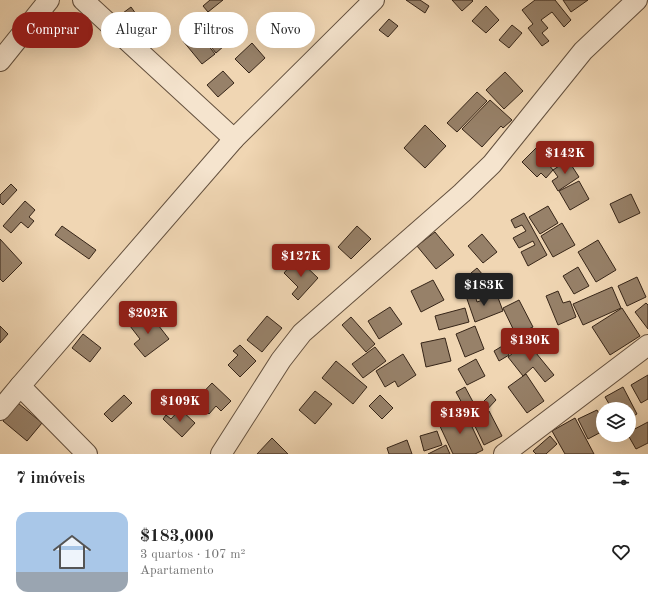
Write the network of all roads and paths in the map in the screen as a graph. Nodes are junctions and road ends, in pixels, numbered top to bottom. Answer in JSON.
{"nodes":[{"id":1,"x":49,"y":0,"type":"edge"},
{"id":2,"x":83,"y":0,"type":"edge"},
{"id":3,"x":374,"y":0,"type":"edge"},
{"id":4,"x":637,"y":0,"type":"edge"},
{"id":5,"x":0,"y":62,"type":"edge"},
{"id":6,"x":234,"y":139,"type":"junction"},
{"id":7,"x":648,"y":345,"type":"edge"},
{"id":8,"x":20,"y":386,"type":"junction"},
{"id":9,"x":0,"y":410,"type":"edge"},
{"id":10,"x":87,"y":454,"type":"edge"},
{"id":11,"x":221,"y":454,"type":"edge"},
{"id":12,"x":504,"y":454,"type":"edge"}],
"edges":[{"from":1,"to":5,"type":"street"},
{"from":2,"to":6,"type":"street"},
{"from":3,"to":6,"type":"street"},
{"from":4,"to":11,"type":"street"},
{"from":6,"to":8,"type":"street"},
{"from":7,"to":12,"type":"street"},
{"from":8,"to":9,"type":"street"},
{"from":8,"to":10,"type":"street"}]}
